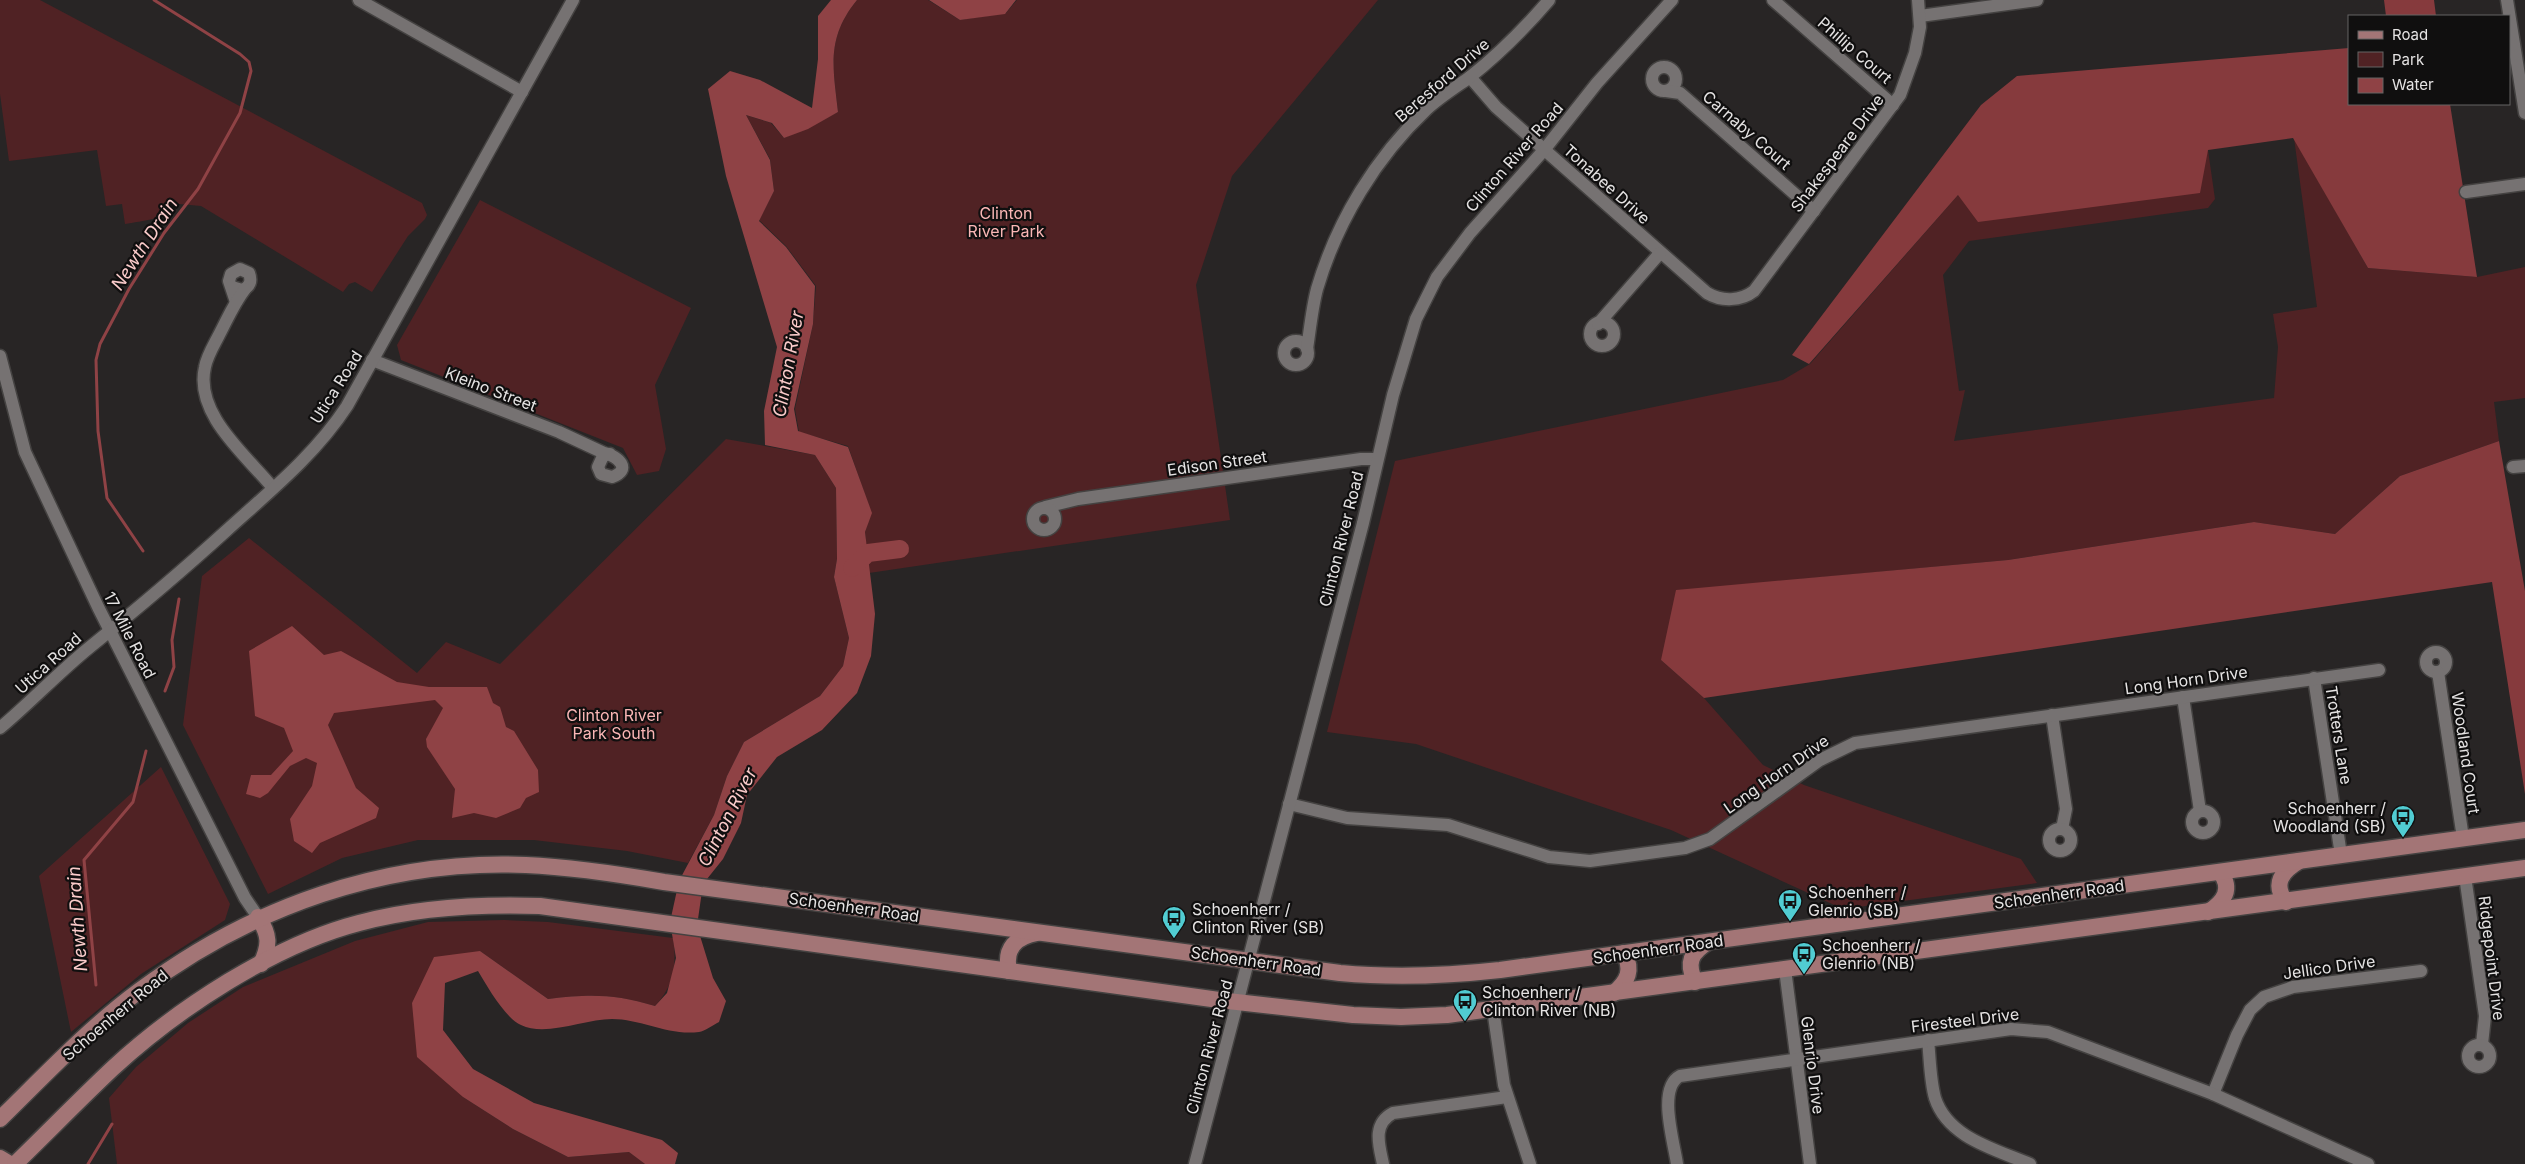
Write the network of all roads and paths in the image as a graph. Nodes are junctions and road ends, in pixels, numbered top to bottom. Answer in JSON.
{"nodes":[{"id":1,"x":358,"y":0,"type":"edge"},
{"id":2,"x":573,"y":0,"type":"edge"},
{"id":3,"x":1549,"y":0,"type":"edge"},
{"id":4,"x":1672,"y":0,"type":"edge"},
{"id":5,"x":1773,"y":0,"type":"edge"},
{"id":6,"x":1918,"y":0,"type":"edge"},
{"id":7,"x":2037,"y":0,"type":"edge"},
{"id":8,"x":2507,"y":0,"type":"edge"},
{"id":9,"x":1920,"y":16,"type":"junction"},
{"id":10,"x":2521,"y":58,"type":"edge"},
{"id":11,"x":1470,"y":77,"type":"junction"},
{"id":12,"x":1675,"y":80,"type":"junction"},
{"id":13,"x":1666,"y":91,"type":"junction"},
{"id":14,"x":522,"y":92,"type":"junction"},
{"id":15,"x":1680,"y":93,"type":"junction"},
{"id":16,"x":1893,"y":106,"type":"junction"},
{"id":17,"x":2525,"y":112,"type":"edge"},
{"id":18,"x":1544,"y":150,"type":"junction"},
{"id":19,"x":2525,"y":184,"type":"edge"},
{"id":20,"x":2466,"y":192,"type":"dead end"},
{"id":21,"x":1814,"y":211,"type":"junction"},
{"id":22,"x":1660,"y":253,"type":"junction"},
{"id":23,"x":239,"y":288,"type":"dead end"},
{"id":24,"x":1733,"y":299,"type":"joint"},
{"id":25,"x":1608,"y":313,"type":"junction"},
{"id":26,"x":1598,"y":324,"type":"junction"},
{"id":27,"x":1612,"y":328,"type":"junction"},
{"id":28,"x":1310,"y":329,"type":"junction"},
{"id":29,"x":1294,"y":342,"type":"junction"},
{"id":30,"x":1307,"y":349,"type":"junction"},
{"id":31,"x":0,"y":356,"type":"edge"},
{"id":32,"x":372,"y":360,"type":"junction"},
{"id":33,"x":598,"y":457,"type":"junction"},
{"id":34,"x":1377,"y":459,"type":"junction"},
{"id":35,"x":273,"y":488,"type":"junction"},
{"id":36,"x":1062,"y":504,"type":"junction"},
{"id":37,"x":1045,"y":508,"type":"junction"},
{"id":38,"x":1055,"y":518,"type":"junction"},
{"id":39,"x":110,"y":632,"type":"junction"},
{"id":40,"x":2378,"y":670,"type":"dead end"},
{"id":41,"x":2438,"y":672,"type":"dead end"},
{"id":42,"x":2314,"y":678,"type":"junction"},
{"id":43,"x":2183,"y":697,"type":"junction"},
{"id":44,"x":2052,"y":715,"type":"junction"},
{"id":45,"x":0,"y":728,"type":"edge"},
{"id":46,"x":1289,"y":804,"type":"junction"},
{"id":47,"x":2200,"y":811,"type":"dead end"},
{"id":48,"x":2062,"y":829,"type":"dead end"},
{"id":49,"x":2525,"y":830,"type":"edge"},
{"id":50,"x":2463,"y":838,"type":"junction"},
{"id":51,"x":2341,"y":855,"type":"junction"},
{"id":52,"x":2299,"y":861,"type":"junction"},
{"id":53,"x":2525,"y":868,"type":"edge"},
{"id":54,"x":2220,"y":872,"type":"junction"},
{"id":55,"x":2465,"y":876,"type":"junction"},
{"id":56,"x":2286,"y":902,"type":"junction"},
{"id":57,"x":2208,"y":912,"type":"junction"},
{"id":58,"x":258,"y":917,"type":"junction"},
{"id":59,"x":1040,"y":932,"type":"junction"},
{"id":60,"x":1708,"y":942,"type":"junction"},
{"id":61,"x":1624,"y":953,"type":"junction"},
{"id":62,"x":1249,"y":961,"type":"junction"},
{"id":63,"x":261,"y":964,"type":"junction"},
{"id":64,"x":1785,"y":969,"type":"junction"},
{"id":65,"x":1009,"y":970,"type":"junction"},
{"id":66,"x":2420,"y":971,"type":"dead end"},
{"id":67,"x":1695,"y":982,"type":"junction"},
{"id":68,"x":1614,"y":993,"type":"junction"},
{"id":69,"x":1238,"y":1002,"type":"junction"},
{"id":70,"x":1493,"y":1009,"type":"junction"},
{"id":71,"x":1928,"y":1040,"type":"junction"},
{"id":72,"x":2482,"y":1044,"type":"dead end"},
{"id":73,"x":1796,"y":1058,"type":"junction"},
{"id":74,"x":2213,"y":1094,"type":"junction"},
{"id":75,"x":1507,"y":1096,"type":"junction"},
{"id":76,"x":0,"y":1119,"type":"edge"},
{"id":77,"x":0,"y":1158,"type":"edge"},
{"id":78,"x":10,"y":1164,"type":"edge"},
{"id":79,"x":15,"y":1164,"type":"edge"},
{"id":80,"x":1195,"y":1164,"type":"edge"},
{"id":81,"x":1383,"y":1164,"type":"edge"},
{"id":82,"x":1530,"y":1164,"type":"edge"},
{"id":83,"x":1677,"y":1164,"type":"edge"},
{"id":84,"x":1810,"y":1164,"type":"edge"},
{"id":85,"x":2030,"y":1164,"type":"edge"},
{"id":86,"x":2368,"y":1164,"type":"edge"}],
"edges":[{"from":1,"to":14,"type":"street"},
{"from":2,"to":14,"type":"street","name":"Utica Road"},
{"from":3,"to":11,"type":"street","name":"Beresford Drive"},
{"from":4,"to":18,"type":"street","name":"Clinton River Road"},
{"from":5,"to":16,"type":"street","name":"Phillip Court"},
{"from":6,"to":9,"type":"street","name":"Shakespeare Drive"},
{"from":7,"to":9,"type":"street"},
{"from":8,"to":10,"type":"street"},
{"from":9,"to":16,"type":"street","name":"Shakespeare Drive"},
{"from":10,"to":17,"type":"street"},
{"from":11,"to":18,"type":"street","name":"Tonabee Drive"},
{"from":11,"to":28,"type":"street","name":"Beresford Drive"},
{"from":12,"to":13,"type":"street"},
{"from":12,"to":13,"type":"street"},
{"from":12,"to":15,"type":"street","name":"Carnaby Court"},
{"from":13,"to":15,"type":"street","name":"Carnaby Court"},
{"from":14,"to":32,"type":"street","name":"Utica Road"},
{"from":15,"to":21,"type":"street","name":"Carnaby Court"},
{"from":16,"to":21,"type":"street","name":"Shakespeare Drive"},
{"from":18,"to":22,"type":"street","name":"Tonabee Drive"},
{"from":18,"to":34,"type":"street","name":"Clinton River Road"},
{"from":19,"to":20,"type":"street"},
{"from":21,"to":24,"type":"street","name":"Shakespeare Drive"},
{"from":22,"to":24,"type":"street","name":"Tonabee Drive"},
{"from":22,"to":25,"type":"street"},
{"from":23,"to":35,"type":"street"},
{"from":25,"to":26,"type":"street"},
{"from":25,"to":27,"type":"street"},
{"from":26,"to":27,"type":"street"},
{"from":26,"to":27,"type":"street"},
{"from":28,"to":29,"type":"street"},
{"from":28,"to":30,"type":"street","name":"Beresford Drive"},
{"from":29,"to":30,"type":"street"},
{"from":29,"to":30,"type":"street"},
{"from":31,"to":39,"type":"street","name":"17 Mile Road"},
{"from":32,"to":33,"type":"street","name":"Kleino Street"},
{"from":32,"to":35,"type":"street","name":"Utica Road"},
{"from":33,"to":33,"type":"street","name":"Kleino Street"},
{"from":34,"to":36,"type":"street","name":"Edison Street"},
{"from":34,"to":46,"type":"street","name":"Clinton River Road"},
{"from":35,"to":39,"type":"street","name":"Utica Road"},
{"from":36,"to":37,"type":"street","name":"Edison Street"},
{"from":36,"to":38,"type":"street"},
{"from":37,"to":38,"type":"street"},
{"from":37,"to":38,"type":"street"},
{"from":39,"to":45,"type":"street","name":"Utica Road"},
{"from":39,"to":58,"type":"street","name":"17 Mile Road"},
{"from":40,"to":42,"type":"street","name":"Long Horn Drive"},
{"from":41,"to":50,"type":"street","name":"Woodland Court"},
{"from":42,"to":43,"type":"street","name":"Long Horn Drive"},
{"from":42,"to":51,"type":"street","name":"Trotters Lane"},
{"from":43,"to":44,"type":"street","name":"Long Horn Drive"},
{"from":43,"to":47,"type":"street"},
{"from":44,"to":46,"type":"street","name":"Long Horn Drive"},
{"from":44,"to":48,"type":"street"},
{"from":46,"to":62,"type":"street","name":"Clinton River Road"},
{"from":49,"to":50,"type":"main road","name":"Schoenherr Road"},
{"from":50,"to":51,"type":"main road","name":"Schoenherr Road"},
{"from":51,"to":52,"type":"main road","name":"Schoenherr Road"},
{"from":52,"to":54,"type":"main road","name":"Schoenherr Road"},
{"from":52,"to":56,"type":"main road"},
{"from":53,"to":55,"type":"main road"},
{"from":54,"to":57,"type":"main road"},
{"from":54,"to":60,"type":"main road","name":"Schoenherr Road"},
{"from":55,"to":56,"type":"main road"},
{"from":55,"to":72,"type":"street","name":"Ridgepoint Drive"},
{"from":56,"to":57,"type":"main road"},
{"from":57,"to":64,"type":"main road"},
{"from":58,"to":59,"type":"main road","name":"Schoenherr Road"},
{"from":58,"to":63,"type":"main road"},
{"from":58,"to":76,"type":"main road","name":"Schoenherr Road"},
{"from":59,"to":62,"type":"main road","name":"Schoenherr Road"},
{"from":59,"to":65,"type":"main road"},
{"from":60,"to":61,"type":"main road","name":"Schoenherr Road"},
{"from":60,"to":67,"type":"main road"},
{"from":61,"to":62,"type":"main road","name":"Schoenherr Road"},
{"from":61,"to":68,"type":"main road"},
{"from":62,"to":69,"type":"street","name":"Clinton River Road"},
{"from":63,"to":65,"type":"main road"},
{"from":63,"to":79,"type":"main road"},
{"from":64,"to":67,"type":"main road"},
{"from":64,"to":73,"type":"street","name":"Glenrio Drive"},
{"from":65,"to":69,"type":"main road"},
{"from":66,"to":74,"type":"street","name":"Jellico Drive"},
{"from":67,"to":68,"type":"main road"},
{"from":68,"to":70,"type":"main road"},
{"from":69,"to":70,"type":"main road"},
{"from":69,"to":80,"type":"street","name":"Clinton River Road"},
{"from":70,"to":75,"type":"street"},
{"from":71,"to":73,"type":"street","name":"Firesteel Drive"},
{"from":71,"to":74,"type":"street","name":"Firesteel Drive"},
{"from":71,"to":85,"type":"street"},
{"from":73,"to":83,"type":"street","name":"Firesteel Drive"},
{"from":73,"to":84,"type":"street","name":"Glenrio Drive"},
{"from":74,"to":86,"type":"street","name":"Firesteel Drive"},
{"from":75,"to":81,"type":"street"},
{"from":75,"to":82,"type":"street"},
{"from":77,"to":78,"type":"main road"}]}
